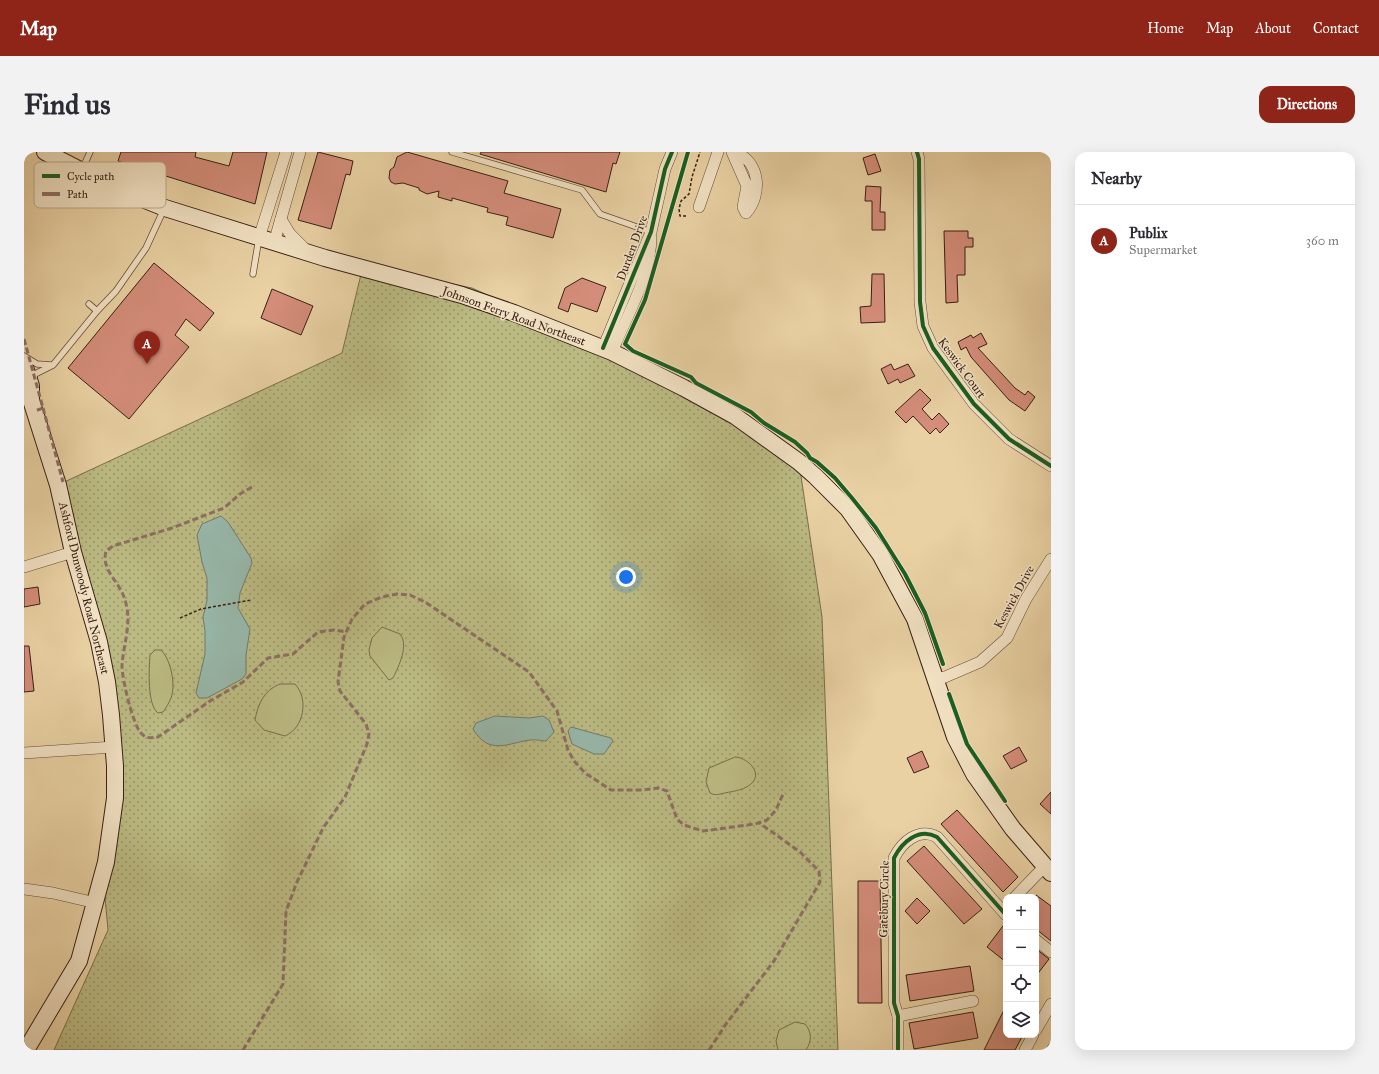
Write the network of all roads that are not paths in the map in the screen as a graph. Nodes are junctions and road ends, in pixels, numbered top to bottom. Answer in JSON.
{"nodes":[{"id":1,"x":45,"y":152,"type":"edge"},
{"id":2,"x":90,"y":152,"type":"edge"},
{"id":3,"x":286,"y":152,"type":"edge"},
{"id":4,"x":300,"y":152,"type":"edge"},
{"id":5,"x":452,"y":152,"type":"edge"},
{"id":6,"x":672,"y":152,"type":"edge"},
{"id":7,"x":718,"y":152,"type":"edge"},
{"id":8,"x":732,"y":152,"type":"edge"},
{"id":9,"x":917,"y":152,"type":"edge"},
{"id":10,"x":63,"y":162,"type":"edge"},
{"id":11,"x":86,"y":162,"type":"edge"},
{"id":12,"x":751,"y":186,"type":"dead end"},
{"id":13,"x":698,"y":207,"type":"dead end"},
{"id":14,"x":164,"y":208,"type":"joint"},
{"id":15,"x":281,"y":219,"type":"junction"},
{"id":16,"x":651,"y":232,"type":"junction"},
{"id":17,"x":266,"y":240,"type":"junction"},
{"id":18,"x":310,"y":254,"type":"junction"},
{"id":19,"x":253,"y":274,"type":"dead end"},
{"id":20,"x":89,"y":304,"type":"dead end"},
{"id":21,"x":97,"y":311,"type":"junction"},
{"id":22,"x":607,"y":350,"type":"junction"},
{"id":23,"x":24,"y":356,"type":"edge"},
{"id":24,"x":24,"y":364,"type":"edge"},
{"id":25,"x":53,"y":365,"type":"junction"},
{"id":26,"x":29,"y":400,"type":"edge"},
{"id":27,"x":1051,"y":466,"type":"edge"},
{"id":28,"x":73,"y":552,"type":"junction"},
{"id":29,"x":1051,"y":559,"type":"edge"},
{"id":30,"x":24,"y":567,"type":"edge"},
{"id":31,"x":935,"y":678,"type":"junction"},
{"id":32,"x":114,"y":747,"type":"junction"},
{"id":33,"x":24,"y":753,"type":"edge"},
{"id":34,"x":1048,"y":870,"type":"edge"},
{"id":35,"x":24,"y":890,"type":"edge"},
{"id":36,"x":1019,"y":894,"type":"edge"},
{"id":37,"x":96,"y":903,"type":"junction"},
{"id":38,"x":1003,"y":909,"type":"edge"},
{"id":39,"x":1039,"y":942,"type":"edge"},
{"id":40,"x":1051,"y":952,"type":"edge"},
{"id":41,"x":973,"y":1001,"type":"dead end"},
{"id":42,"x":1051,"y":1004,"type":"edge"},
{"id":43,"x":898,"y":1016,"type":"junction"},
{"id":44,"x":1039,"y":1025,"type":"edge"},
{"id":45,"x":1031,"y":1038,"type":"edge"},
{"id":46,"x":1051,"y":1047,"type":"edge"},
{"id":47,"x":26,"y":1050,"type":"edge"},
{"id":48,"x":898,"y":1050,"type":"edge"},
{"id":49,"x":1025,"y":1050,"type":"edge"},
{"id":50,"x":1049,"y":1050,"type":"edge"}],
"edges":[{"from":1,"to":10,"type":"main road","name":"Johnson Ferry Road Northeast"},
{"from":2,"to":11,"type":"lane"},
{"from":3,"to":17,"type":"street"},
{"from":4,"to":15,"type":"street"},
{"from":5,"to":16,"type":"lane"},
{"from":6,"to":16,"type":"street","name":"Durden Drive"},
{"from":7,"to":13,"type":"street"},
{"from":8,"to":12,"type":"street"},
{"from":9,"to":27,"type":"street","name":"Keswick Court"},
{"from":14,"to":17,"type":"main road","name":"Johnson Ferry Road Northeast"},
{"from":14,"to":21,"type":"lane"},
{"from":15,"to":17,"type":"street"},
{"from":15,"to":18,"type":"street"},
{"from":16,"to":22,"type":"street","name":"Durden Drive"},
{"from":17,"to":18,"type":"main road","name":"Johnson Ferry Road Northeast"},
{"from":17,"to":19,"type":"lane"},
{"from":18,"to":22,"type":"main road","name":"Johnson Ferry Road Northeast"},
{"from":20,"to":21,"type":"lane"},
{"from":21,"to":25,"type":"lane"},
{"from":22,"to":31,"type":"main road","name":"Johnson Ferry Road Northeast"},
{"from":23,"to":25,"type":"lane"},
{"from":24,"to":26,"type":"main road","name":"Ashford Dunwoody Road Northeast"},
{"from":25,"to":26,"type":"lane"},
{"from":26,"to":28,"type":"main road","name":"Ashford Dunwoody Road Northeast"},
{"from":28,"to":30,"type":"street"},
{"from":28,"to":32,"type":"main road","name":"Ashford Dunwoody Road Northeast"},
{"from":29,"to":31,"type":"street","name":"Keswick Drive"},
{"from":31,"to":34,"type":"main road","name":"Johnson Ferry Road Northeast"},
{"from":32,"to":33,"type":"street"},
{"from":32,"to":37,"type":"main road","name":"Ashford Dunwoody Road Northeast"},
{"from":34,"to":36,"type":"street"},
{"from":35,"to":37,"type":"street"},
{"from":37,"to":47,"type":"main road","name":"Ashford Dunwoody Road Northeast"},
{"from":38,"to":43,"type":"street","name":"Gatebury Circle"},
{"from":39,"to":40,"type":"street"},
{"from":41,"to":43,"type":"street"},
{"from":42,"to":44,"type":"street"},
{"from":43,"to":48,"type":"street","name":"Gatebury Circle"},
{"from":45,"to":49,"type":"street"},
{"from":46,"to":50,"type":"lane"}]}
